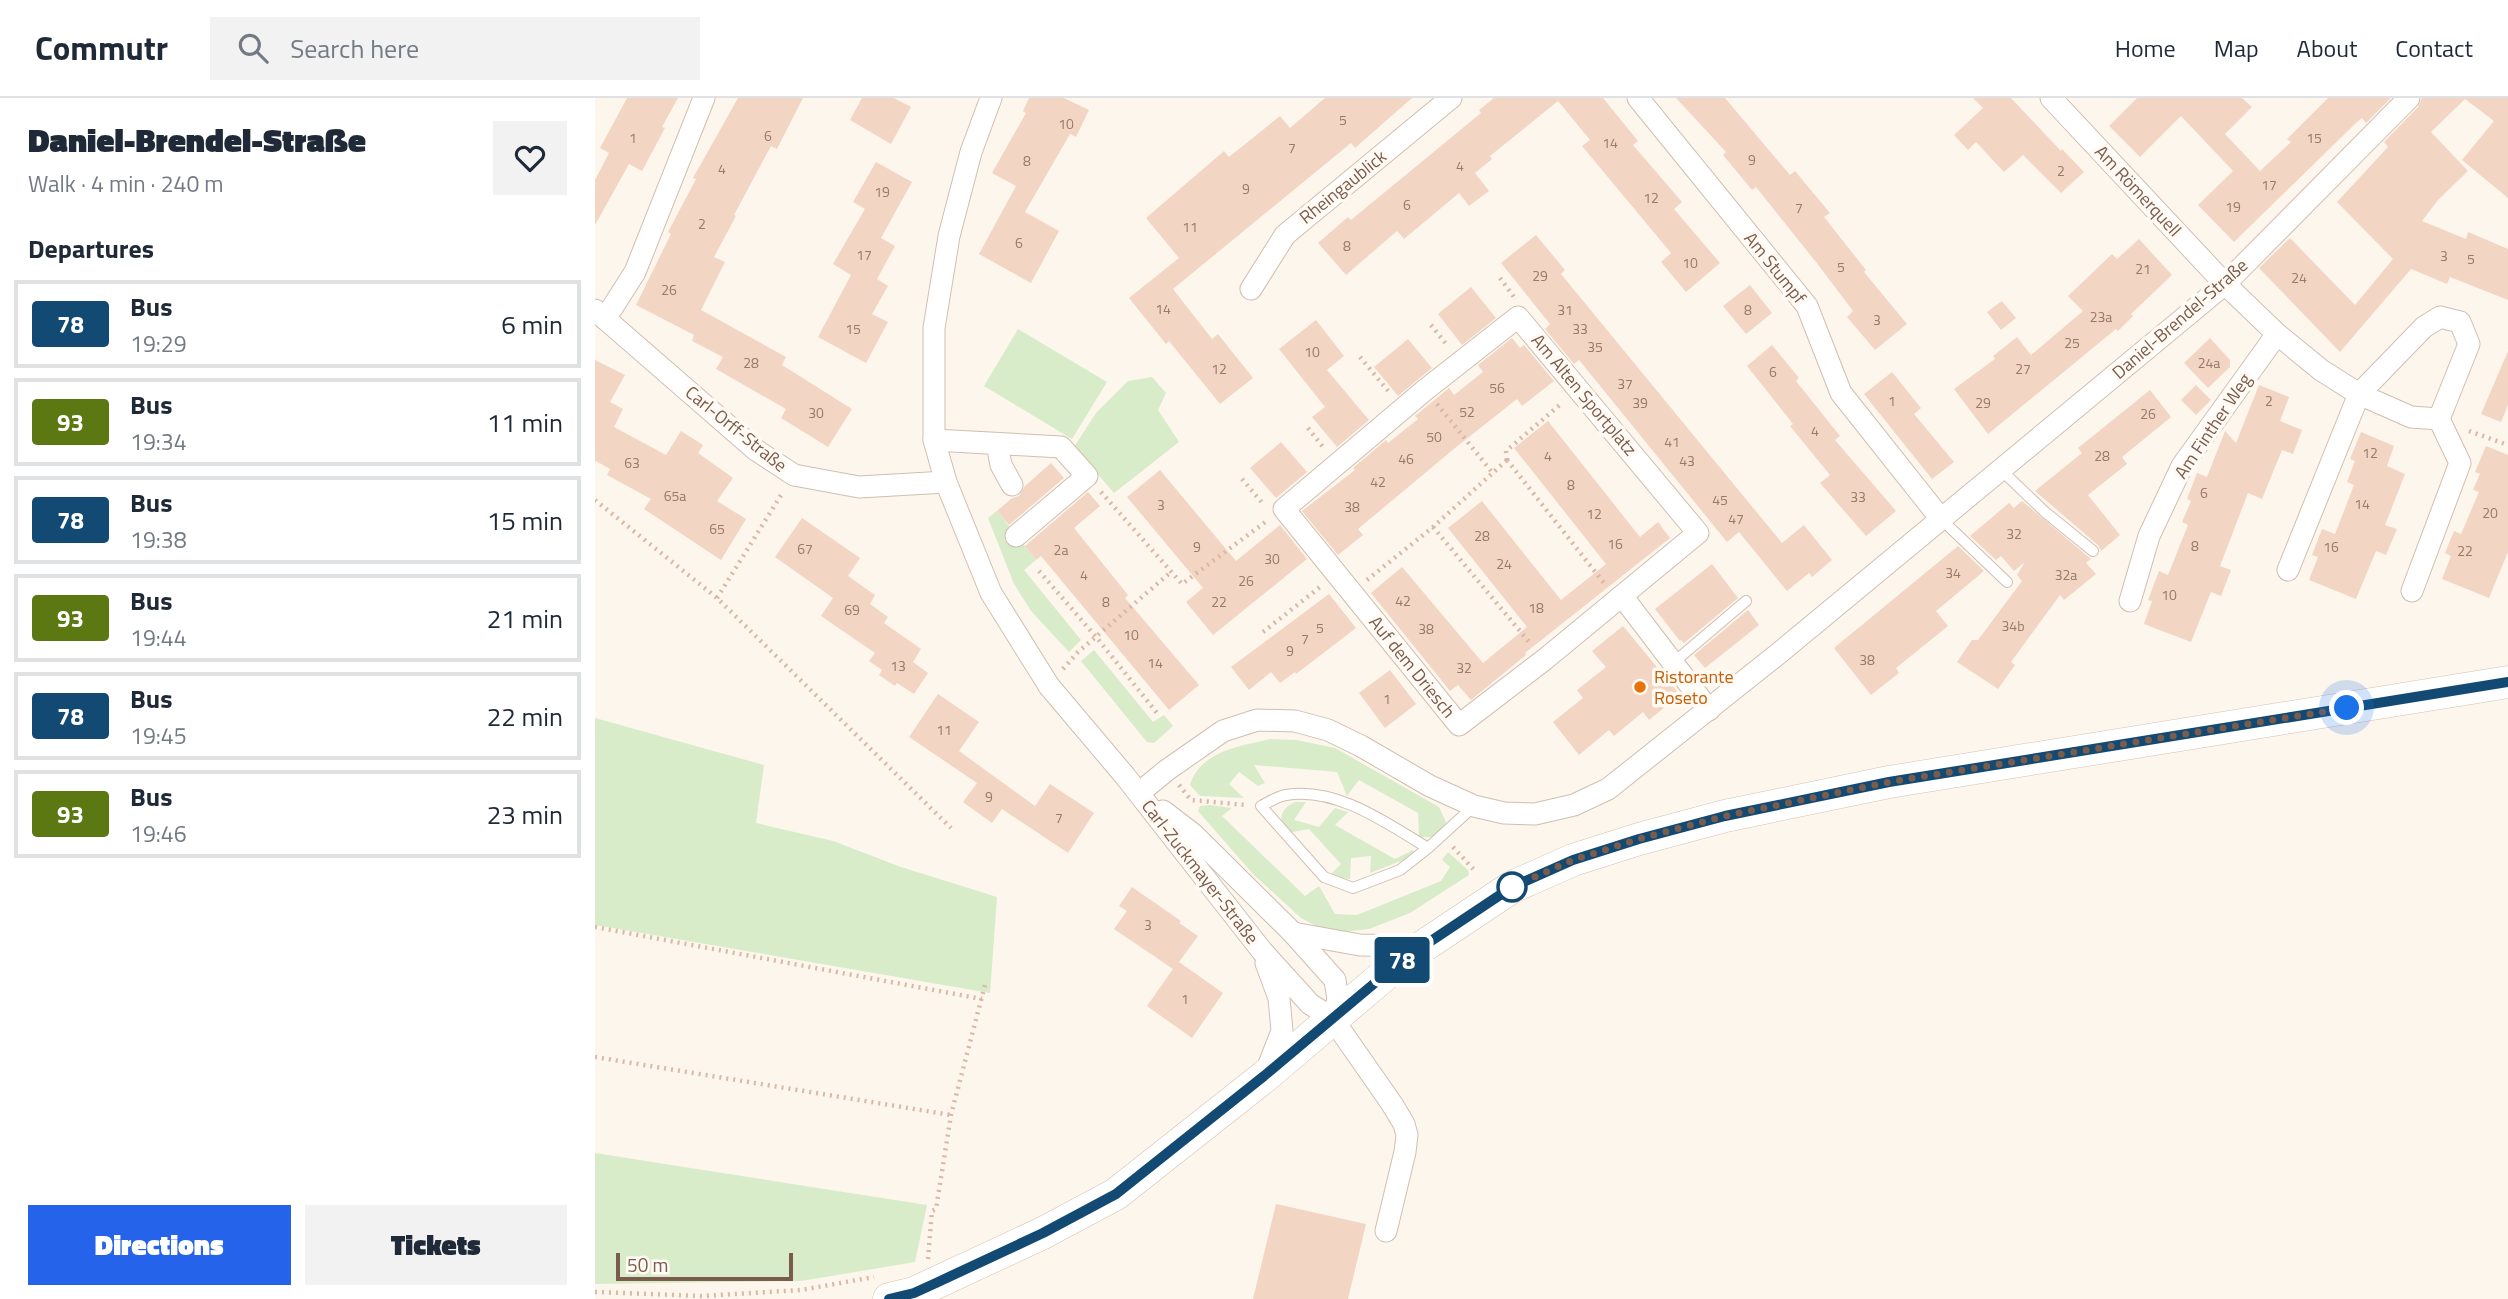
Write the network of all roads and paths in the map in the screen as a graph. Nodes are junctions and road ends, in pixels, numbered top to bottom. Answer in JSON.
{"nodes":[{"id":1,"x":704,"y":98,"type":"edge"},
{"id":2,"x":991,"y":98,"type":"edge"},
{"id":3,"x":1451,"y":98,"type":"edge"},
{"id":4,"x":1638,"y":98,"type":"edge"},
{"id":5,"x":2051,"y":98,"type":"edge"},
{"id":6,"x":2409,"y":98,"type":"edge"},
{"id":7,"x":2225,"y":284,"type":"junction"},
{"id":8,"x":1251,"y":289,"type":"dead end"},
{"id":9,"x":600,"y":314,"type":"edge"},
{"id":10,"x":2277,"y":334,"type":"junction"},
{"id":11,"x":1360,"y":357,"type":"dead end"},
{"id":12,"x":1579,"y":388,"type":"junction"},
{"id":13,"x":1425,"y":390,"type":"junction"},
{"id":14,"x":2359,"y":394,"type":"junction"},
{"id":15,"x":1403,"y":409,"type":"junction"},
{"id":16,"x":2438,"y":419,"type":"junction"},
{"id":17,"x":934,"y":440,"type":"junction"},
{"id":18,"x":997,"y":444,"type":"junction"},
{"id":19,"x":2508,"y":445,"type":"edge"},
{"id":20,"x":1507,"y":460,"type":"junction"},
{"id":21,"x":2001,"y":470,"type":"junction"},
{"id":22,"x":1492,"y":472,"type":"junction"},
{"id":23,"x":794,"y":475,"type":"junction"},
{"id":24,"x":1087,"y":476,"type":"junction"},
{"id":25,"x":1242,"y":479,"type":"dead end"},
{"id":26,"x":946,"y":482,"type":"junction"},
{"id":27,"x":1012,"y":485,"type":"dead end"},
{"id":28,"x":595,"y":500,"type":"edge"},
{"id":29,"x":1279,"y":513,"type":"junction"},
{"id":30,"x":1941,"y":519,"type":"junction"},
{"id":31,"x":1433,"y":527,"type":"junction"},
{"id":32,"x":1016,"y":536,"type":"dead end"},
{"id":33,"x":2093,"y":551,"type":"dead end"},
{"id":34,"x":2288,"y":570,"type":"dead end"},
{"id":35,"x":1039,"y":571,"type":"dead end"},
{"id":36,"x":1171,"y":572,"type":"junction"},
{"id":37,"x":1336,"y":574,"type":"junction"},
{"id":38,"x":2007,"y":582,"type":"dead end"},
{"id":39,"x":2412,"y":591,"type":"dead end"},
{"id":40,"x":1351,"y":592,"type":"junction"},
{"id":41,"x":717,"y":598,"type":"junction"},
{"id":42,"x":1620,"y":598,"type":"junction"},
{"id":43,"x":1747,"y":601,"type":"dead end"},
{"id":44,"x":2130,"y":601,"type":"dead end"},
{"id":45,"x":1263,"y":632,"type":"dead end"},
{"id":46,"x":1097,"y":638,"type":"junction"},
{"id":47,"x":1077,"y":653,"type":"dead end"},
{"id":48,"x":1544,"y":660,"type":"junction"},
{"id":49,"x":1673,"y":663,"type":"junction"},
{"id":50,"x":2508,"y":682,"type":"edge"},
{"id":51,"x":1709,"y":710,"type":"junction"},
{"id":52,"x":1157,"y":713,"type":"dead end"},
{"id":53,"x":1167,"y":770,"type":"junction"},
{"id":54,"x":1139,"y":793,"type":"junction"},
{"id":55,"x":1261,"y":806,"type":"junction"},
{"id":56,"x":1474,"y":806,"type":"junction"},
{"id":57,"x":951,"y":828,"type":"dead end"},
{"id":58,"x":1443,"y":834,"type":"junction"},
{"id":59,"x":1428,"y":848,"type":"junction"},
{"id":60,"x":1476,"y":872,"type":"dead end"},
{"id":61,"x":595,"y":927,"type":"edge"},
{"id":62,"x":1293,"y":933,"type":"junction"},
{"id":63,"x":1423,"y":946,"type":"junction"},
{"id":64,"x":1262,"y":951,"type":"junction"},
{"id":65,"x":985,"y":985,"type":"dead end"},
{"id":66,"x":982,"y":999,"type":"junction"},
{"id":67,"x":1332,"y":1018,"type":"junction"},
{"id":68,"x":595,"y":1058,"type":"edge"},
{"id":69,"x":1264,"y":1076,"type":"junction"},
{"id":70,"x":951,"y":1115,"type":"junction"},
{"id":71,"x":1386,"y":1231,"type":"dead end"},
{"id":72,"x":893,"y":1290,"type":"edge"},
{"id":73,"x":595,"y":1292,"type":"edge"}],
"edges":[{"from":1,"to":9,"type":"street"},
{"from":2,"to":17,"type":"street","name":"Carl-Zuckmayer-Straße"},
{"from":3,"to":8,"type":"street","name":"Rheingaublick"},
{"from":4,"to":30,"type":"street","name":"Am Stumpf"},
{"from":5,"to":7,"type":"street","name":"Am Römerquell"},
{"from":6,"to":7,"type":"street","name":"Daniel-Brendel-Straße"},
{"from":7,"to":10,"type":"street"},
{"from":7,"to":21,"type":"street","name":"Daniel-Brendel-Straße"},
{"from":9,"to":23,"type":"street","name":"Carl-Orff-Straße"},
{"from":10,"to":14,"type":"street"},
{"from":10,"to":44,"type":"street","name":"Am Finther Weg"},
{"from":11,"to":15,"type":"path"},
{"from":12,"to":13,"type":"street","name":"Am Alten Sportplatz"},
{"from":12,"to":20,"type":"path"},
{"from":12,"to":42,"type":"street","name":"Am Alten Sportplatz"},
{"from":13,"to":15,"type":"street","name":"Am Alten Sportplatz"},
{"from":13,"to":22,"type":"path"},
{"from":14,"to":16,"type":"street"},
{"from":14,"to":16,"type":"street"},
{"from":14,"to":34,"type":"street"},
{"from":15,"to":29,"type":"street","name":"Am Alten Sportplatz"},
{"from":16,"to":19,"type":"path"},
{"from":16,"to":39,"type":"street"},
{"from":17,"to":18,"type":"street"},
{"from":17,"to":26,"type":"street","name":"Carl-Zuckmayer-Straße"},
{"from":18,"to":24,"type":"street"},
{"from":18,"to":27,"type":"street"},
{"from":20,"to":22,"type":"path"},
{"from":20,"to":42,"type":"path"},
{"from":21,"to":30,"type":"street","name":"Daniel-Brendel-Straße"},
{"from":21,"to":33,"type":"lane"},
{"from":22,"to":31,"type":"path"},
{"from":23,"to":26,"type":"street","name":"Carl-Orff-Straße"},
{"from":23,"to":41,"type":"path"},
{"from":24,"to":32,"type":"street"},
{"from":24,"to":36,"type":"path"},
{"from":25,"to":29,"type":"path"},
{"from":26,"to":54,"type":"street","name":"Carl-Zuckmayer-Straße"},
{"from":28,"to":41,"type":"path"},
{"from":29,"to":36,"type":"path"},
{"from":29,"to":37,"type":"street","name":"Auf dem Driesch"},
{"from":30,"to":38,"type":"lane"},
{"from":30,"to":51,"type":"street","name":"Daniel-Brendel-Straße"},
{"from":31,"to":40,"type":"path"},
{"from":31,"to":48,"type":"path"},
{"from":35,"to":46,"type":"path"},
{"from":36,"to":46,"type":"path"},
{"from":37,"to":40,"type":"street","name":"Auf dem Driesch"},
{"from":37,"to":45,"type":"path"},
{"from":40,"to":48,"type":"street","name":"Auf dem Driesch"},
{"from":41,"to":57,"type":"path"},
{"from":42,"to":48,"type":"street","name":"Auf dem Driesch"},
{"from":42,"to":49,"type":"street"},
{"from":43,"to":49,"type":"lane"},
{"from":46,"to":47,"type":"path"},
{"from":46,"to":52,"type":"path"},
{"from":49,"to":51,"type":"street"},
{"from":50,"to":63,"type":"main road"},
{"from":51,"to":56,"type":"street","name":"Daniel-Brendel-Straße"},
{"from":53,"to":54,"type":"street","name":"Daniel-Brendel-Straße"},
{"from":53,"to":55,"type":"path"},
{"from":53,"to":56,"type":"street","name":"Daniel-Brendel-Straße"},
{"from":54,"to":62,"type":"street","name":"Carl-Zuckmayer-Straße"},
{"from":54,"to":64,"type":"street","name":"Carl-Zuckmayer-Straße"},
{"from":55,"to":59,"type":"lane"},
{"from":55,"to":59,"type":"lane"},
{"from":56,"to":58,"type":"lane"},
{"from":58,"to":59,"type":"lane"},
{"from":58,"to":60,"type":"path"},
{"from":61,"to":66,"type":"path"},
{"from":62,"to":63,"type":"street"},
{"from":62,"to":67,"type":"street","name":"Carl-Zuckmayer-Straße"},
{"from":63,"to":67,"type":"main road"},
{"from":64,"to":67,"type":"street","name":"Carl-Zuckmayer-Straße"},
{"from":64,"to":69,"type":"street","name":"Carl-Zuckmayer-Straße"},
{"from":65,"to":66,"type":"path"},
{"from":66,"to":70,"type":"path"},
{"from":67,"to":69,"type":"main road"},
{"from":67,"to":71,"type":"street"},
{"from":68,"to":70,"type":"path"},
{"from":69,"to":72,"type":"main road"},
{"from":70,"to":72,"type":"path"},
{"from":72,"to":73,"type":"path"}]}
